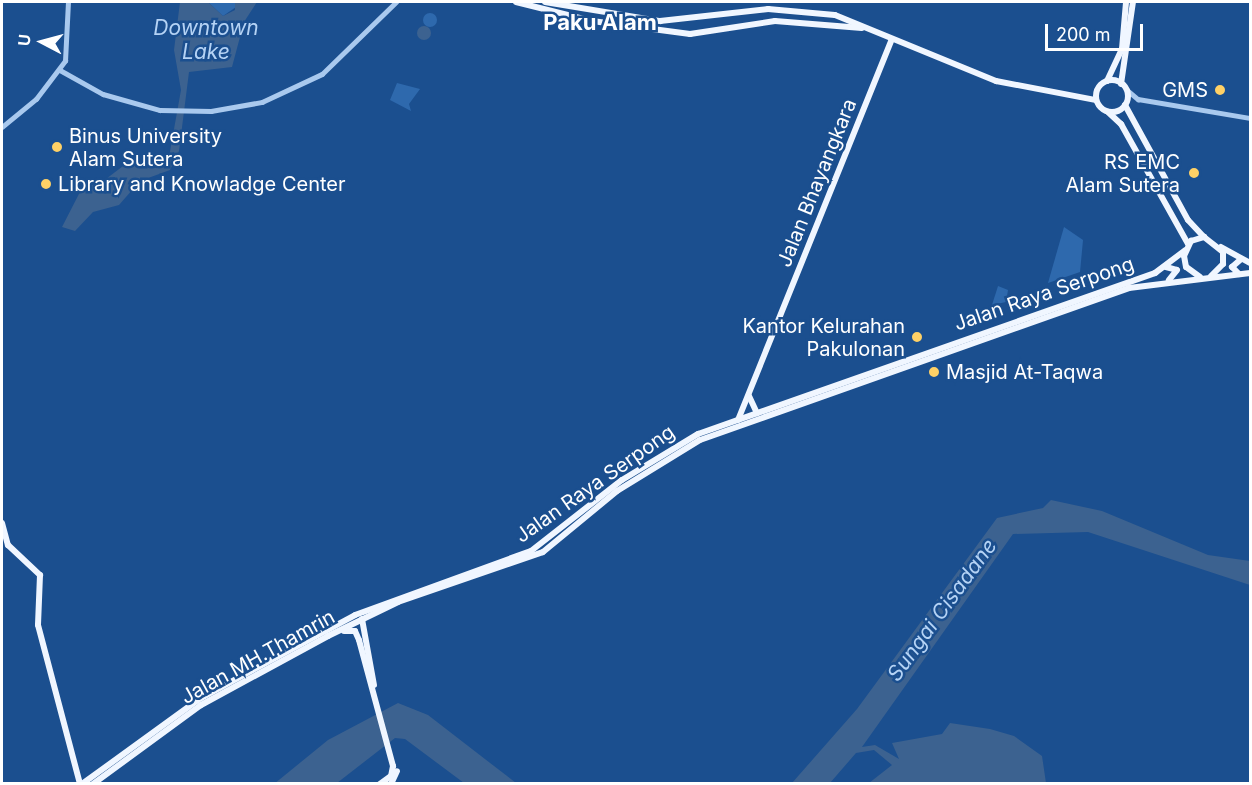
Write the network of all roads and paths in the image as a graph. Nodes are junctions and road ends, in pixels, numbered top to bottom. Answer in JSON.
{"nodes":[{"id":1,"x":68,"y":2,"type":"edge"},
{"id":2,"x":396,"y":2,"type":"edge"},
{"id":3,"x":516,"y":2,"type":"edge"},
{"id":4,"x":547,"y":2,"type":"edge"},
{"id":5,"x":1126,"y":2,"type":"edge"},
{"id":6,"x":1133,"y":2,"type":"edge"},
{"id":7,"x":547,"y":11,"type":"junction"},
{"id":8,"x":715,"y":18,"type":"junction"},
{"id":9,"x":664,"y":21,"type":"junction"},
{"id":10,"x":866,"y":28,"type":"junction"},
{"id":11,"x":717,"y":29,"type":"junction"},
{"id":12,"x":666,"y":30,"type":"junction"},
{"id":13,"x":893,"y":40,"type":"junction"},
{"id":14,"x":60,"y":70,"type":"junction"},
{"id":15,"x":1113,"y":73,"type":"junction"},
{"id":16,"x":1107,"y":81,"type":"junction"},
{"id":17,"x":1121,"y":84,"type":"junction"},
{"id":18,"x":1126,"y":89,"type":"junction"},
{"id":19,"x":1084,"y":94,"type":"junction"},
{"id":20,"x":1138,"y":99,"type":"junction"},
{"id":21,"x":1096,"y":100,"type":"junction"},
{"id":22,"x":1125,"y":105,"type":"junction"},
{"id":23,"x":1108,"y":112,"type":"junction"},
{"id":24,"x":1251,"y":118,"type":"edge"},
{"id":25,"x":2,"y":127,"type":"edge"},
{"id":26,"x":1196,"y":230,"type":"junction"},
{"id":27,"x":1186,"y":237,"type":"junction"},
{"id":28,"x":1204,"y":237,"type":"junction"},
{"id":29,"x":1221,"y":246,"type":"junction"},
{"id":30,"x":1186,"y":247,"type":"junction"},
{"id":31,"x":1240,"y":260,"type":"junction"},
{"id":32,"x":1251,"y":263,"type":"edge"},
{"id":33,"x":1166,"y":267,"type":"junction"},
{"id":34,"x":1251,"y":273,"type":"edge"},
{"id":35,"x":1239,"y":274,"type":"junction"},
{"id":36,"x":1210,"y":276,"type":"junction"},
{"id":37,"x":1201,"y":277,"type":"junction"},
{"id":38,"x":1168,"y":281,"type":"junction"},
{"id":39,"x":749,"y":393,"type":"junction"},
{"id":40,"x":757,"y":413,"type":"junction"},
{"id":41,"x":738,"y":420,"type":"junction"},
{"id":42,"x":639,"y":473,"type":"junction"},
{"id":43,"x":2,"y":523,"type":"edge"},
{"id":44,"x":355,"y":615,"type":"junction"},
{"id":45,"x":362,"y":619,"type":"junction"},
{"id":46,"x":352,"y":624,"type":"joint"},
{"id":47,"x":340,"y":630,"type":"junction"},
{"id":48,"x":374,"y":688,"type":"junction"},
{"id":49,"x":124,"y":757,"type":"junction"},
{"id":50,"x":81,"y":783,"type":"edge"},
{"id":51,"x":93,"y":783,"type":"edge"},
{"id":52,"x":386,"y":783,"type":"edge"}],
"edges":[{"from":1,"to":14,"type":"street"},
{"from":2,"to":14,"type":"street"},
{"from":3,"to":7,"type":"main road"},
{"from":4,"to":7,"type":"main road"},
{"from":4,"to":9,"type":"main road"},
{"from":5,"to":15,"type":"main road"},
{"from":6,"to":17,"type":"main road"},
{"from":7,"to":12,"type":"main road"},
{"from":8,"to":9,"type":"main road"},
{"from":8,"to":10,"type":"main road"},
{"from":8,"to":11,"type":"main road"},
{"from":9,"to":12,"type":"main road"},
{"from":10,"to":11,"type":"main road"},
{"from":10,"to":13,"type":"main road"},
{"from":11,"to":12,"type":"main road"},
{"from":13,"to":19,"type":"main road"},
{"from":13,"to":39,"type":"main road","name":"Jalan Bhayangkara"},
{"from":14,"to":25,"type":"street"},
{"from":15,"to":16,"type":"main road"},
{"from":15,"to":19,"type":"main road"},
{"from":16,"to":17,"type":"main road"},
{"from":16,"to":21,"type":"main road"},
{"from":17,"to":18,"type":"main road"},
{"from":18,"to":20,"type":"street"},
{"from":18,"to":22,"type":"main road"},
{"from":19,"to":21,"type":"main road"},
{"from":20,"to":22,"type":"street"},
{"from":20,"to":24,"type":"street"},
{"from":21,"to":23,"type":"main road"},
{"from":22,"to":23,"type":"main road"},
{"from":22,"to":26,"type":"main road"},
{"from":23,"to":27,"type":"main road"},
{"from":26,"to":27,"type":"main road"},
{"from":26,"to":28,"type":"main road"},
{"from":27,"to":30,"type":"main road"},
{"from":28,"to":29,"type":"main road"},
{"from":28,"to":30,"type":"main road"},
{"from":29,"to":31,"type":"main road"},
{"from":29,"to":36,"type":"main road"},
{"from":30,"to":33,"type":"main road","name":"Jalan Raya Serpong"},
{"from":30,"to":37,"type":"main road"},
{"from":31,"to":32,"type":"main road"},
{"from":31,"to":35,"type":"main road"},
{"from":33,"to":38,"type":"main road"},
{"from":33,"to":40,"type":"main road","name":"Jalan Raya Serpong"},
{"from":34,"to":35,"type":"main road"},
{"from":35,"to":36,"type":"main road"},
{"from":36,"to":37,"type":"main road"},
{"from":37,"to":38,"type":"main road","name":"Jalan Raya Serpong"},
{"from":38,"to":42,"type":"main road","name":"Jalan Raya Serpong"},
{"from":39,"to":40,"type":"main road"},
{"from":39,"to":41,"type":"main road","name":"Jalan Bhayangkara"},
{"from":40,"to":41,"type":"main road","name":"Jalan Raya Serpong"},
{"from":41,"to":42,"type":"main road","name":"Jalan Raya Serpong"},
{"from":42,"to":44,"type":"main road","name":"Jalan Raya Serpong"},
{"from":42,"to":45,"type":"main road","name":"Jalan Raya Serpong"},
{"from":43,"to":50,"type":"main road"},
{"from":44,"to":45,"type":"main road"},
{"from":44,"to":49,"type":"main road","name":"Jalan Raya Serpong"},
{"from":45,"to":46,"type":"main road","name":"Jalan Raya Serpong"},
{"from":45,"to":48,"type":"main road"},
{"from":46,"to":47,"type":"main road","name":"Jalan MH.Thamrin"},
{"from":47,"to":48,"type":"main road"},
{"from":47,"to":49,"type":"main road","name":"Jalan MH.Thamrin"},
{"from":48,"to":52,"type":"main road"},
{"from":49,"to":50,"type":"main road","name":"Jalan Raya Serpong"},
{"from":49,"to":51,"type":"main road","name":"Jalan MH.Thamrin"}]}
